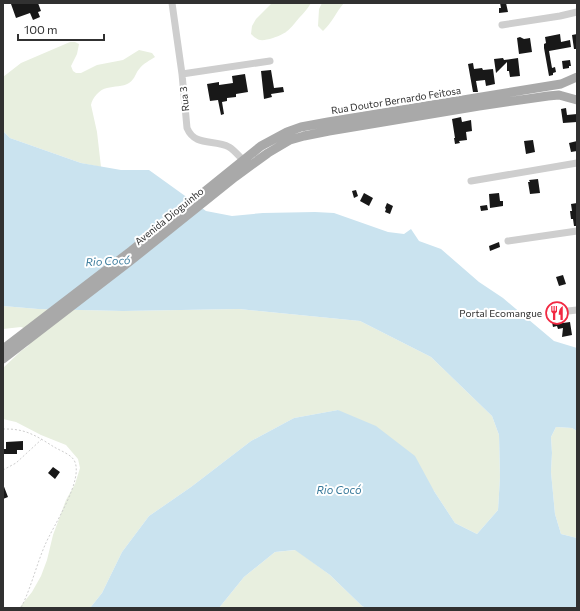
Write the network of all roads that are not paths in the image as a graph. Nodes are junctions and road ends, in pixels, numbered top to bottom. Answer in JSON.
{"nodes":[{"id":1,"x":172,"y":3,"type":"edge"},
{"id":2,"x":577,"y":12,"type":"edge"},
{"id":3,"x":502,"y":25,"type":"dead end"},
{"id":4,"x":270,"y":61,"type":"dead end"},
{"id":5,"x":182,"y":74,"type":"junction"},
{"id":6,"x":577,"y":77,"type":"edge"},
{"id":7,"x":577,"y":100,"type":"edge"},
{"id":8,"x":243,"y":160,"type":"junction"},
{"id":9,"x":577,"y":164,"type":"edge"},
{"id":10,"x":232,"y":174,"type":"junction"},
{"id":11,"x":471,"y":181,"type":"dead end"},
{"id":12,"x":577,"y":231,"type":"edge"},
{"id":13,"x":508,"y":241,"type":"dead end"},
{"id":14,"x":577,"y":310,"type":"edge"},
{"id":15,"x":568,"y":311,"type":"dead end"},
{"id":16,"x":9,"y":347,"type":"edge"},
{"id":17,"x":3,"y":359,"type":"edge"}],
"edges":[{"from":1,"to":5,"type":"street","name":"Rua 3"},
{"from":2,"to":3,"type":"street"},
{"from":4,"to":5,"type":"street"},
{"from":5,"to":8,"type":"street","name":"Rua 3"},
{"from":6,"to":8,"type":"main road","name":"Rua Doutor Bernardo Feitosa"},
{"from":7,"to":10,"type":"main road","name":"Rua Doutor Bernardo Feitosa"},
{"from":8,"to":10,"type":"main road","name":"Rua Doutor Bernardo Feitosa"},
{"from":9,"to":11,"type":"street"},
{"from":10,"to":16,"type":"main road","name":"Avenida Dioguinho"},
{"from":12,"to":13,"type":"street"},
{"from":14,"to":15,"type":"street"},
{"from":16,"to":17,"type":"main road","name":"Avenida Dioguinho"}]}
